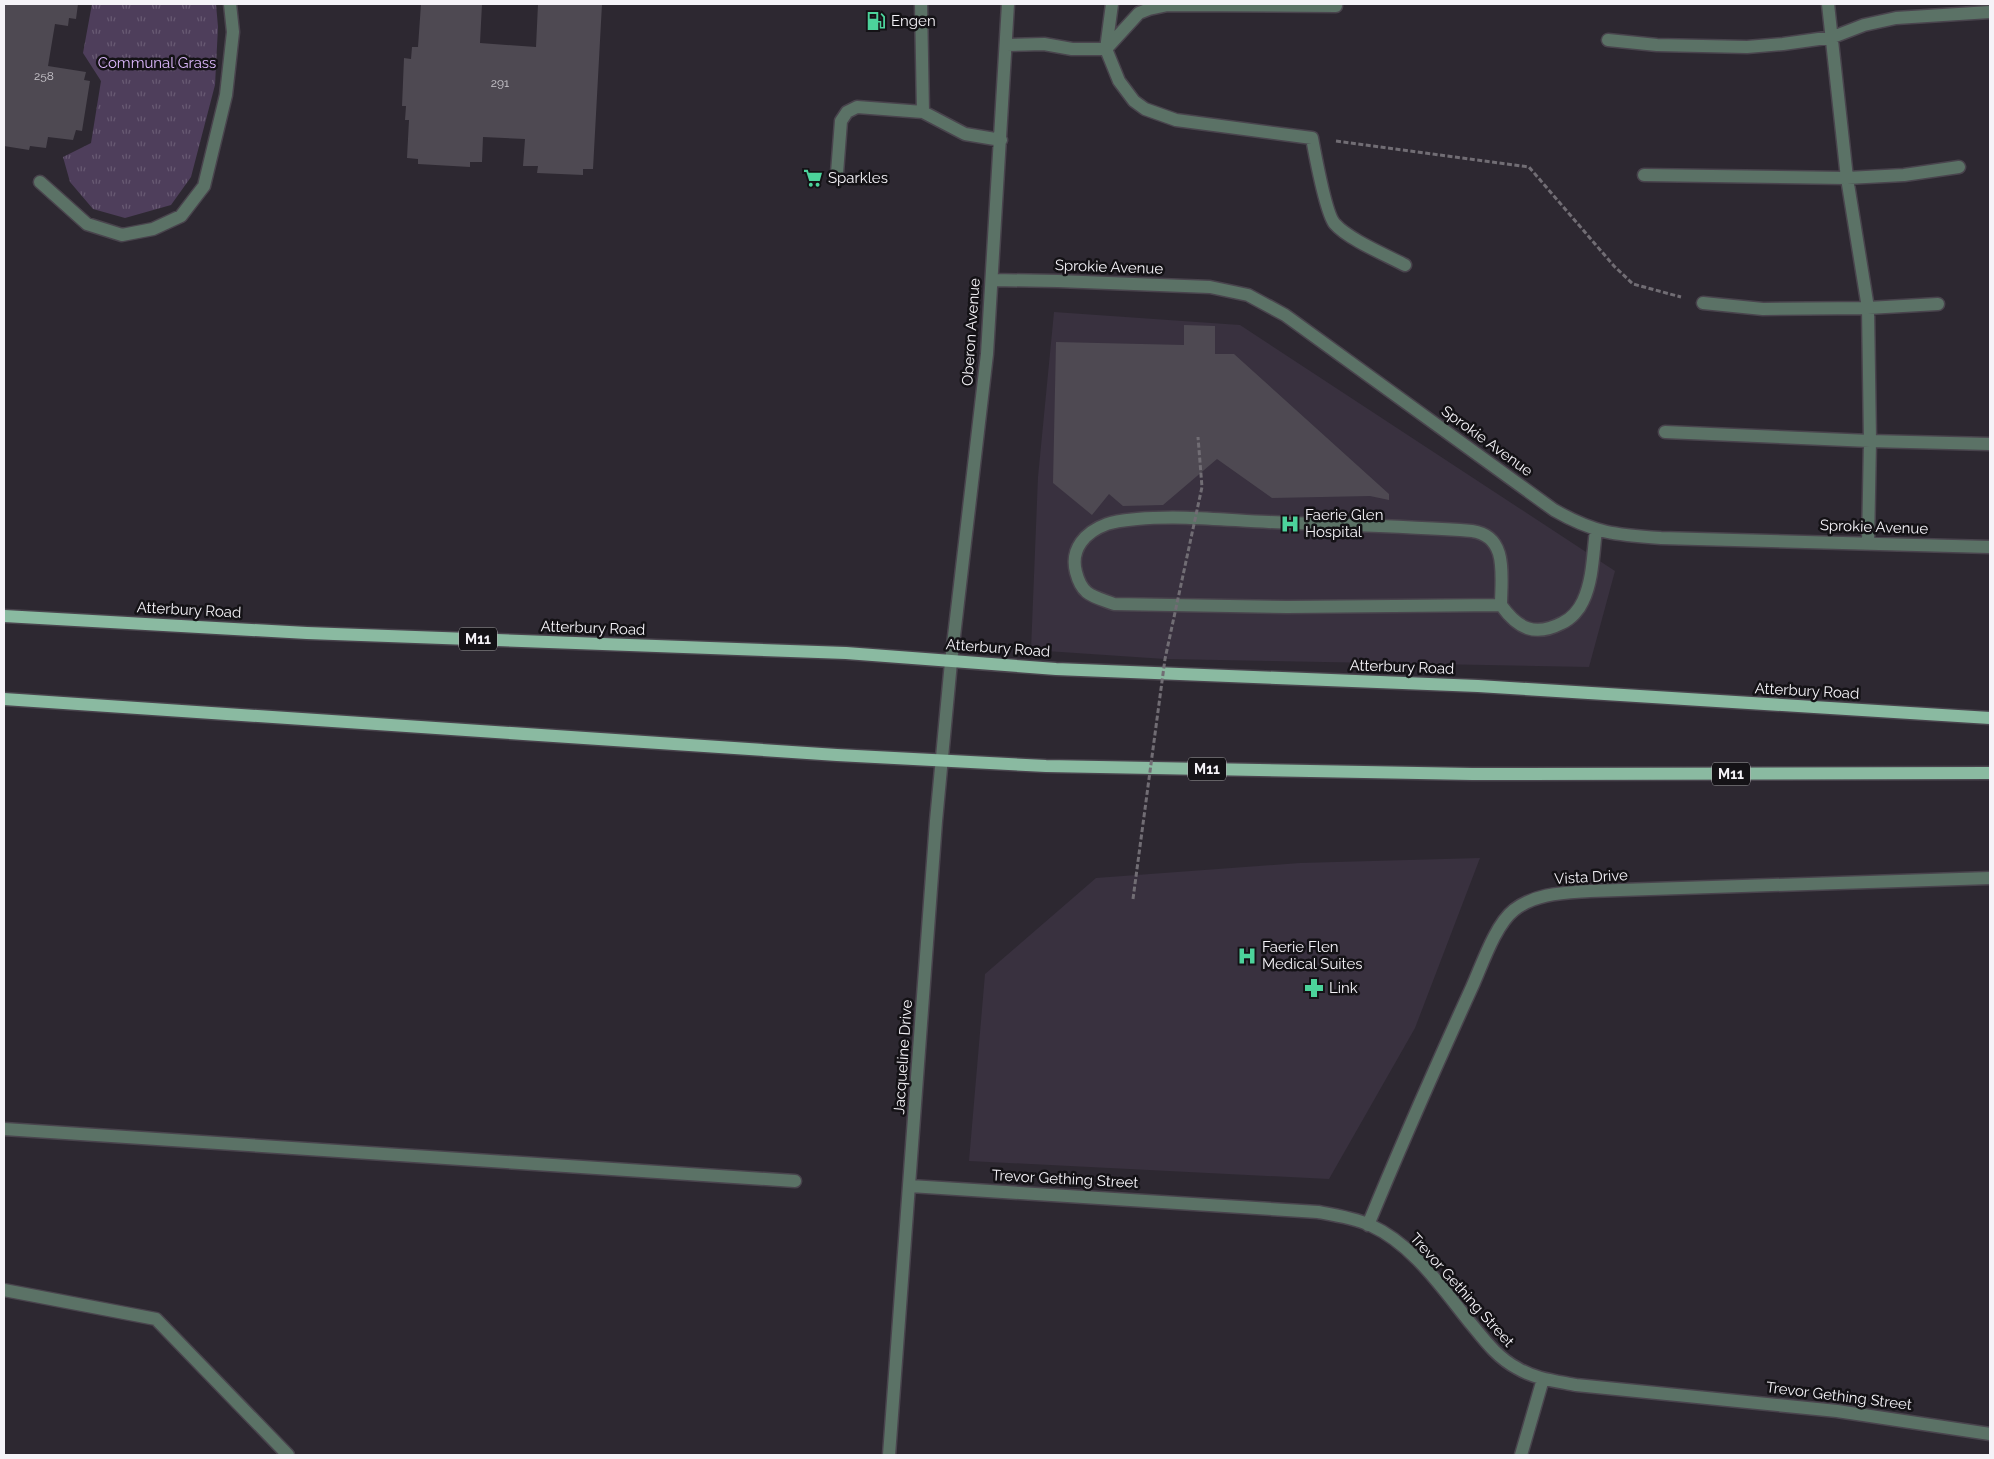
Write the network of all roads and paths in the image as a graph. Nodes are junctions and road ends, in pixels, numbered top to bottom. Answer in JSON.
{"nodes":[{"id":1,"x":230,"y":4,"type":"edge"},
{"id":2,"x":921,"y":4,"type":"edge"},
{"id":3,"x":1008,"y":4,"type":"edge"},
{"id":4,"x":1112,"y":4,"type":"edge"},
{"id":5,"x":1828,"y":4,"type":"edge"},
{"id":6,"x":1336,"y":6,"type":"dead end"},
{"id":7,"x":1990,"y":12,"type":"edge"},
{"id":8,"x":1832,"y":36,"type":"junction"},
{"id":9,"x":1608,"y":40,"type":"dead end"},
{"id":10,"x":1006,"y":46,"type":"junction"},
{"id":11,"x":1106,"y":49,"type":"junction"},
{"id":12,"x":923,"y":112,"type":"junction"},
{"id":13,"x":1312,"y":138,"type":"junction"},
{"id":14,"x":1001,"y":140,"type":"junction"},
{"id":15,"x":1959,"y":167,"type":"dead end"},
{"id":16,"x":837,"y":173,"type":"dead end"},
{"id":17,"x":1644,"y":174,"type":"dead end"},
{"id":18,"x":1847,"y":178,"type":"junction"},
{"id":19,"x":40,"y":182,"type":"dead end"},
{"id":20,"x":1405,"y":265,"type":"dead end"},
{"id":21,"x":992,"y":280,"type":"junction"},
{"id":22,"x":1703,"y":303,"type":"joint"},
{"id":23,"x":1938,"y":304,"type":"dead end"},
{"id":24,"x":1868,"y":308,"type":"junction"},
{"id":25,"x":1665,"y":432,"type":"dead end"},
{"id":26,"x":1198,"y":436,"type":"dead end"},
{"id":27,"x":1870,"y":441,"type":"junction"},
{"id":28,"x":1990,"y":444,"type":"edge"},
{"id":29,"x":1596,"y":530,"type":"junction"},
{"id":30,"x":1868,"y":544,"type":"junction"},
{"id":31,"x":1990,"y":547,"type":"edge"},
{"id":32,"x":1501,"y":605,"type":"junction"},
{"id":33,"x":4,"y":616,"type":"edge"},
{"id":34,"x":952,"y":662,"type":"junction"},
{"id":35,"x":4,"y":699,"type":"edge"},
{"id":36,"x":1990,"y":718,"type":"edge"},
{"id":37,"x":941,"y":760,"type":"junction"},
{"id":38,"x":1990,"y":773,"type":"edge"},
{"id":39,"x":1990,"y":878,"type":"edge"},
{"id":40,"x":1132,"y":899,"type":"dead end"},
{"id":41,"x":4,"y":1129,"type":"edge"},
{"id":42,"x":795,"y":1181,"type":"dead end"},
{"id":43,"x":910,"y":1186,"type":"junction"},
{"id":44,"x":1368,"y":1225,"type":"junction"},
{"id":45,"x":4,"y":1290,"type":"edge"},
{"id":46,"x":1543,"y":1379,"type":"junction"},
{"id":47,"x":1990,"y":1434,"type":"edge"},
{"id":48,"x":288,"y":1455,"type":"edge"},
{"id":49,"x":889,"y":1455,"type":"edge"},
{"id":50,"x":1521,"y":1455,"type":"edge"}],
"edges":[{"from":1,"to":19,"type":"street"},
{"from":2,"to":12,"type":"street"},
{"from":3,"to":10,"type":"street","name":"Oberon Avenue"},
{"from":4,"to":11,"type":"street"},
{"from":5,"to":8,"type":"street"},
{"from":6,"to":11,"type":"street"},
{"from":7,"to":8,"type":"street"},
{"from":8,"to":9,"type":"street"},
{"from":8,"to":18,"type":"street"},
{"from":10,"to":11,"type":"street"},
{"from":10,"to":14,"type":"street","name":"Oberon Avenue"},
{"from":11,"to":13,"type":"street"},
{"from":12,"to":14,"type":"street"},
{"from":12,"to":16,"type":"street"},
{"from":13,"to":20,"type":"street"},
{"from":13,"to":22,"type":"path"},
{"from":14,"to":21,"type":"street","name":"Oberon Avenue"},
{"from":15,"to":18,"type":"street"},
{"from":17,"to":18,"type":"street"},
{"from":18,"to":24,"type":"street"},
{"from":21,"to":29,"type":"street","name":"Sprokie Avenue"},
{"from":21,"to":34,"type":"street","name":"Oberon Avenue"},
{"from":22,"to":24,"type":"street"},
{"from":23,"to":24,"type":"street"},
{"from":24,"to":27,"type":"street"},
{"from":25,"to":27,"type":"street"},
{"from":26,"to":40,"type":"path","bridge":true},
{"from":27,"to":28,"type":"street"},
{"from":27,"to":30,"type":"street"},
{"from":29,"to":30,"type":"street","name":"Sprokie Avenue"},
{"from":29,"to":32,"type":"street"},
{"from":30,"to":31,"type":"street","name":"Sprokie Avenue"},
{"from":32,"to":32,"type":"street"},
{"from":33,"to":34,"type":"main road","name":"Atterbury Road","number":"M11"},
{"from":34,"to":36,"type":"main road","name":"Atterbury Road","number":"M11"},
{"from":34,"to":37,"type":"street","name":"Jacqueline Drive"},
{"from":35,"to":37,"type":"main road","number":"M11"},
{"from":37,"to":38,"type":"main road","number":"M11"},
{"from":37,"to":43,"type":"street","name":"Jacqueline Drive"},
{"from":39,"to":44,"type":"street","name":"Vista Drive"},
{"from":41,"to":42,"type":"street"},
{"from":43,"to":44,"type":"street","name":"Trevor Gething Street"},
{"from":43,"to":49,"type":"street","name":"Jacqueline Drive"},
{"from":44,"to":46,"type":"street","name":"Trevor Gething Street"},
{"from":45,"to":48,"type":"street"},
{"from":46,"to":47,"type":"street","name":"Trevor Gething Street"},
{"from":46,"to":50,"type":"street"}]}
